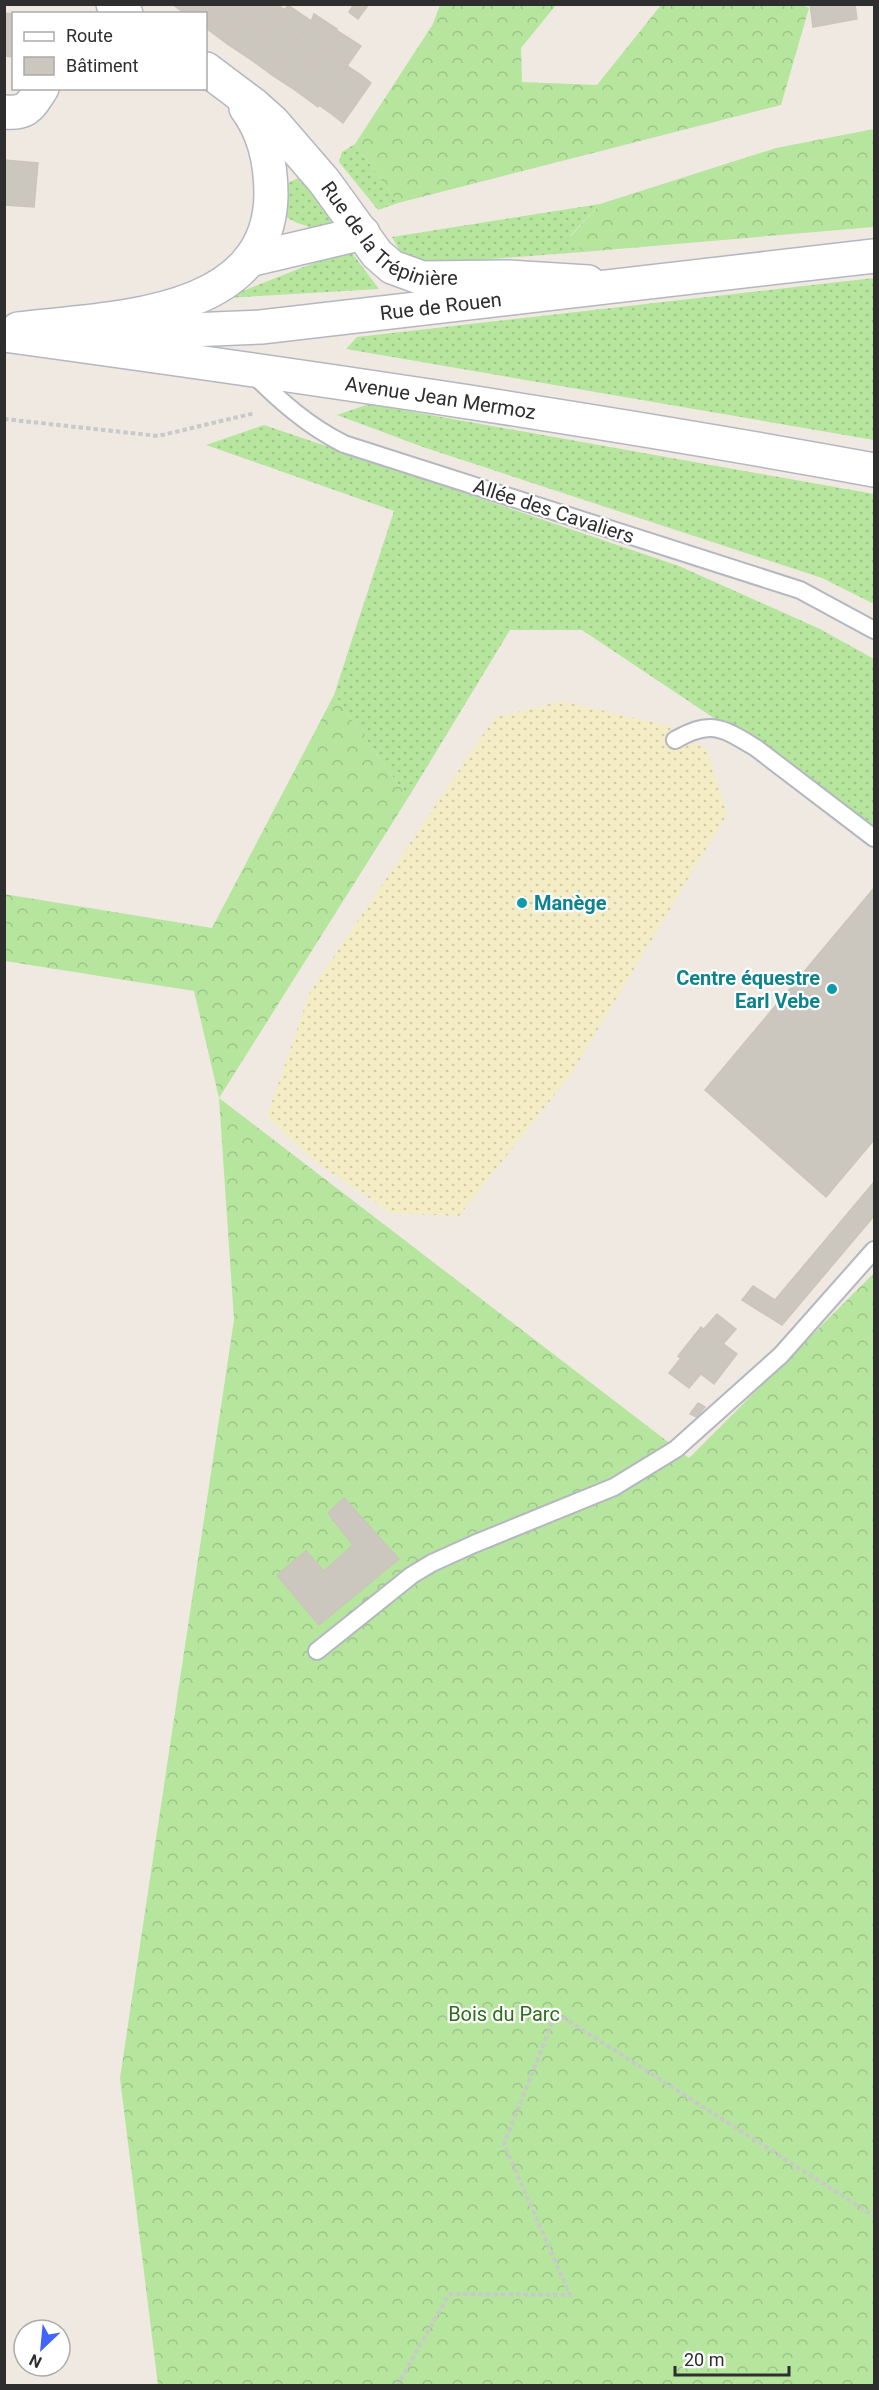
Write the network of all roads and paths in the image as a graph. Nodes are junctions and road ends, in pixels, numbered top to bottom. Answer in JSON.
{"nodes":[{"id":1,"x":217,"y":77,"type":"edge"},
{"id":2,"x":41,"y":90,"type":"edge"},
{"id":3,"x":4,"y":112,"type":"edge"},
{"id":4,"x":363,"y":233,"type":"junction"},
{"id":5,"x":874,"y":256,"type":"edge"},
{"id":6,"x":249,"y":260,"type":"junction"},
{"id":7,"x":630,"y":286,"type":"junction"},
{"id":8,"x":9,"y":331,"type":"edge"},
{"id":9,"x":248,"y":368,"type":"junction"},
{"id":10,"x":286,"y":406,"type":"junction"},
{"id":11,"x":4,"y":419,"type":"edge"},
{"id":12,"x":874,"y":470,"type":"edge"},
{"id":13,"x":874,"y":630,"type":"edge"},
{"id":14,"x":675,"y":740,"type":"dead end"},
{"id":15,"x":874,"y":838,"type":"edge"},
{"id":16,"x":874,"y":1250,"type":"edge"},
{"id":17,"x":317,"y":1651,"type":"dead end"},
{"id":18,"x":874,"y":2216,"type":"edge"},
{"id":19,"x":397,"y":2385,"type":"edge"}],
"edges":[{"from":1,"to":4,"type":"main road","name":"Rue de la Trépinière"},
{"from":1,"to":6,"type":"main road","name":"Rue de la Trépinière"},
{"from":2,"to":3,"type":"main road"},
{"from":4,"to":6,"type":"main road"},
{"from":4,"to":7,"type":"main road","name":"Rue de la Trépinière"},
{"from":5,"to":7,"type":"main road","name":"Rue de Rouen"},
{"from":6,"to":8,"type":"main road","name":"Rue de la Trépinière"},
{"from":7,"to":8,"type":"main road","name":"Rue de Rouen"},
{"from":8,"to":9,"type":"main road","name":"Avenue Jean Mermoz"},
{"from":9,"to":10,"type":"lane","name":"Allée des Cavaliers"},
{"from":9,"to":12,"type":"main road","name":"Avenue Jean Mermoz"},
{"from":10,"to":11,"type":"path"},
{"from":10,"to":13,"type":"lane","name":"Allée des Cavaliers"},
{"from":14,"to":15,"type":"lane"},
{"from":16,"to":17,"type":"lane"},
{"from":18,"to":19,"type":"path"}]}
